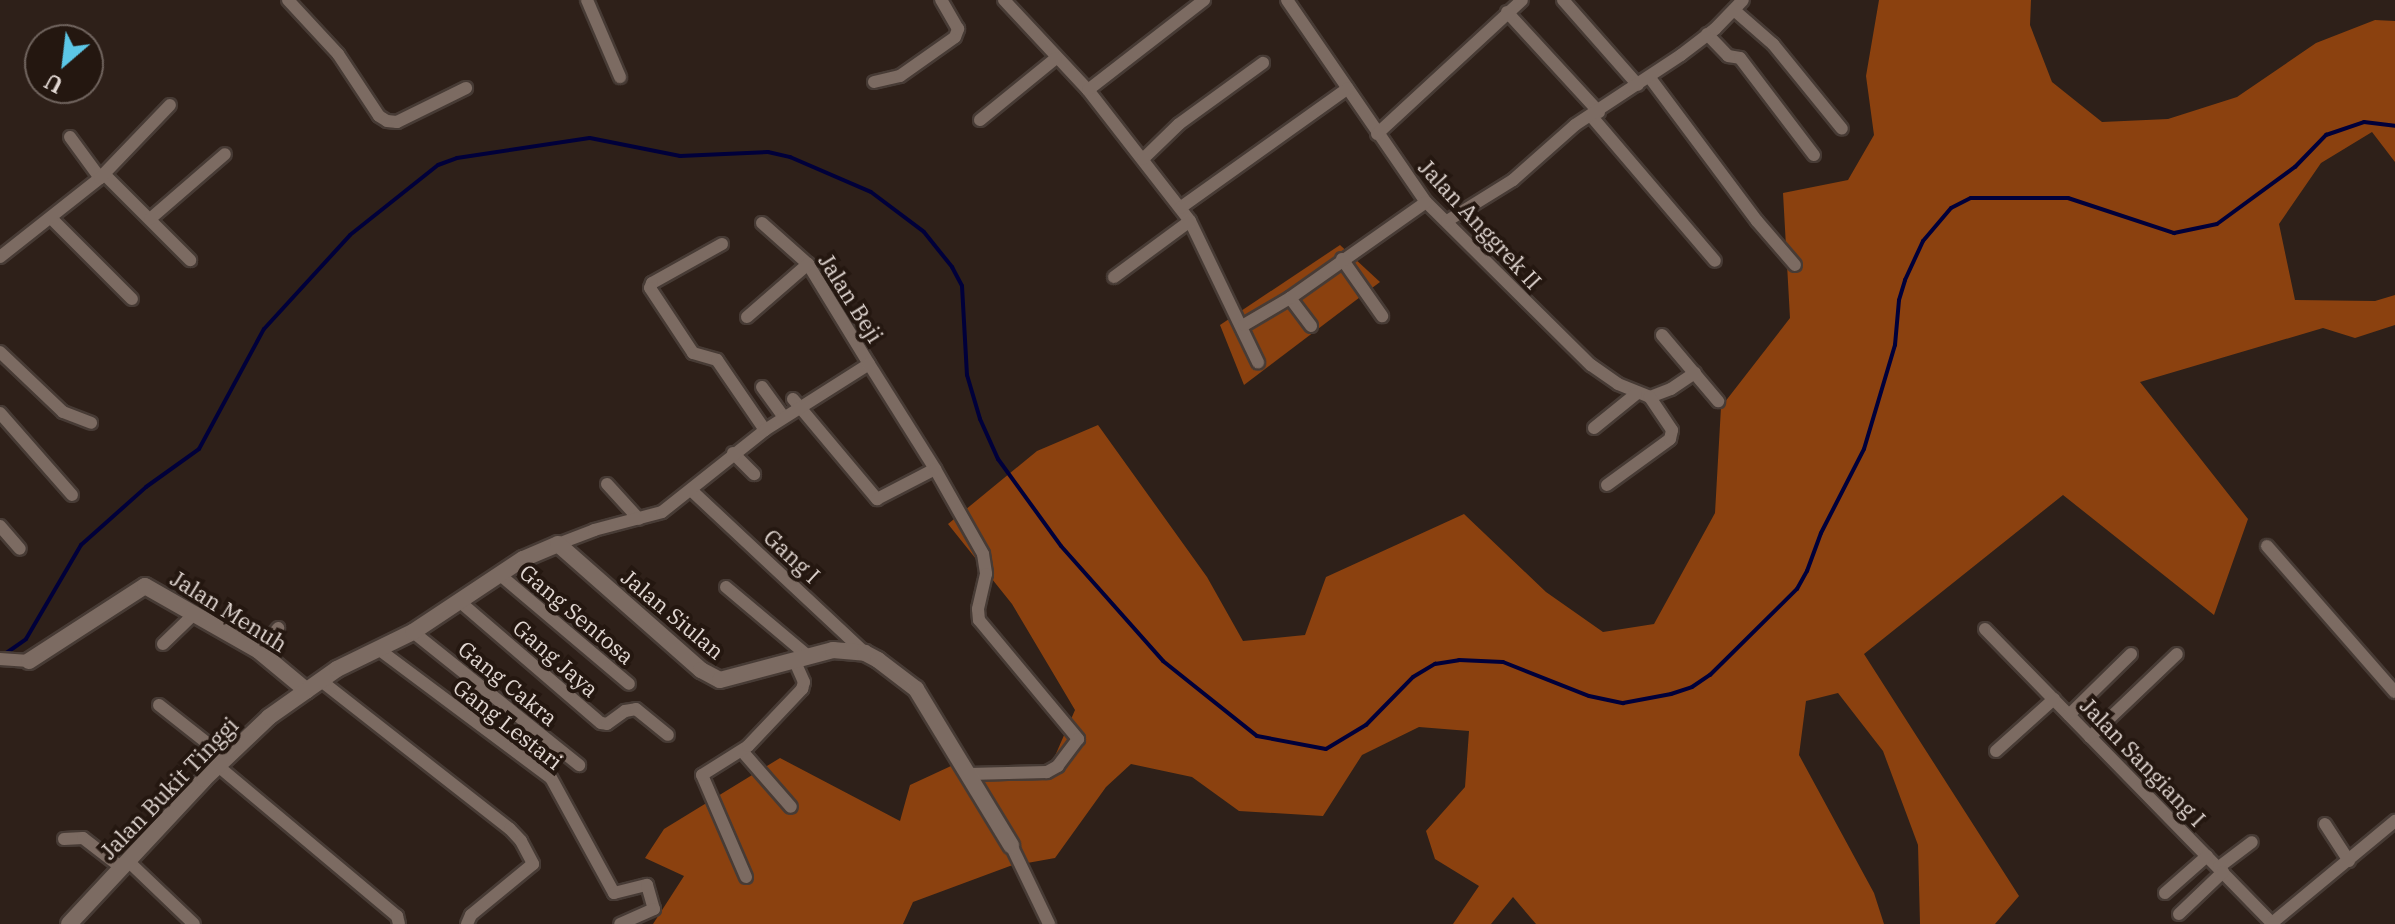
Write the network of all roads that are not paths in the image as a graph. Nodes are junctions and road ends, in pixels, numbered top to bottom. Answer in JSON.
{"nodes":[{"id":1,"x":288,"y":0,"type":"edge"},
{"id":2,"x":587,"y":0,"type":"edge"},
{"id":3,"x":941,"y":0,"type":"edge"},
{"id":4,"x":1004,"y":0,"type":"edge"},
{"id":5,"x":1204,"y":0,"type":"edge"},
{"id":6,"x":1287,"y":0,"type":"edge"},
{"id":7,"x":1522,"y":0,"type":"edge"},
{"id":8,"x":1563,"y":0,"type":"edge"},
{"id":9,"x":1738,"y":5,"type":"edge"},
{"id":10,"x":1507,"y":12,"type":"junction"},
{"id":11,"x":1707,"y":34,"type":"junction"},
{"id":12,"x":1056,"y":58,"type":"junction"},
{"id":13,"x":1263,"y":63,"type":"dead end"},
{"id":14,"x":620,"y":77,"type":"dead end"},
{"id":15,"x":1650,"y":78,"type":"junction"},
{"id":16,"x":874,"y":82,"type":"dead end"},
{"id":17,"x":1638,"y":85,"type":"junction"},
{"id":18,"x":466,"y":88,"type":"dead end"},
{"id":19,"x":1348,"y":88,"type":"junction"},
{"id":20,"x":1088,"y":90,"type":"junction"},
{"id":21,"x":170,"y":105,"type":"dead end"},
{"id":22,"x":1595,"y":114,"type":"junction"},
{"id":23,"x":980,"y":120,"type":"dead end"},
{"id":24,"x":1842,"y":129,"type":"dead end"},
{"id":25,"x":1377,"y":134,"type":"junction"},
{"id":26,"x":70,"y":137,"type":"dead end"},
{"id":27,"x":225,"y":154,"type":"dead end"},
{"id":28,"x":1814,"y":155,"type":"dead end"},
{"id":29,"x":1143,"y":159,"type":"junction"},
{"id":30,"x":102,"y":176,"type":"junction"},
{"id":31,"x":1426,"y":202,"type":"junction"},
{"id":32,"x":1180,"y":208,"type":"junction"},
{"id":33,"x":52,"y":219,"type":"junction"},
{"id":34,"x":150,"y":219,"type":"junction"},
{"id":35,"x":1190,"y":221,"type":"junction"},
{"id":36,"x":1447,"y":221,"type":"junction"},
{"id":37,"x":762,"y":223,"type":"dead end"},
{"id":38,"x":722,"y":244,"type":"dead end"},
{"id":39,"x":0,"y":257,"type":"edge"},
{"id":40,"x":1342,"y":259,"type":"junction"},
{"id":41,"x":190,"y":260,"type":"dead end"},
{"id":42,"x":1715,"y":261,"type":"dead end"},
{"id":43,"x":808,"y":264,"type":"junction"},
{"id":44,"x":1795,"y":265,"type":"dead end"},
{"id":45,"x":1114,"y":277,"type":"dead end"},
{"id":46,"x":1290,"y":298,"type":"junction"},
{"id":47,"x":132,"y":299,"type":"dead end"},
{"id":48,"x":1382,"y":316,"type":"dead end"},
{"id":49,"x":747,"y":317,"type":"dead end"},
{"id":50,"x":1244,"y":325,"type":"junction"},
{"id":51,"x":1311,"y":326,"type":"dead end"},
{"id":52,"x":1662,"y":335,"type":"dead end"},
{"id":53,"x":0,"y":352,"type":"edge"},
{"id":54,"x":1258,"y":362,"type":"dead end"},
{"id":55,"x":869,"y":364,"type":"junction"},
{"id":56,"x":1695,"y":373,"type":"junction"},
{"id":57,"x":762,"y":387,"type":"dead end"},
{"id":58,"x":1636,"y":394,"type":"junction"},
{"id":59,"x":1650,"y":397,"type":"junction"},
{"id":60,"x":1718,"y":401,"type":"dead end"},
{"id":61,"x":796,"y":404,"type":"junction"},
{"id":62,"x":0,"y":413,"type":"edge"},
{"id":63,"x":784,"y":417,"type":"junction"},
{"id":64,"x":91,"y":423,"type":"dead end"},
{"id":65,"x":1594,"y":428,"type":"dead end"},
{"id":66,"x":765,"y":430,"type":"junction"},
{"id":67,"x":733,"y":453,"type":"junction"},
{"id":68,"x":935,"y":469,"type":"junction"},
{"id":69,"x":754,"y":474,"type":"dead end"},
{"id":70,"x":607,"y":484,"type":"dead end"},
{"id":71,"x":1607,"y":485,"type":"dead end"},
{"id":72,"x":691,"y":490,"type":"junction"},
{"id":73,"x":72,"y":495,"type":"dead end"},
{"id":74,"x":639,"y":519,"type":"junction"},
{"id":75,"x":0,"y":526,"type":"edge"},
{"id":76,"x":558,"y":544,"type":"junction"},
{"id":77,"x":2267,"y":546,"type":"dead end"},
{"id":78,"x":20,"y":549,"type":"dead end"},
{"id":79,"x":499,"y":574,"type":"junction"},
{"id":80,"x":726,"y":587,"type":"dead end"},
{"id":81,"x":459,"y":601,"type":"junction"},
{"id":82,"x":195,"y":613,"type":"junction"},
{"id":83,"x":278,"y":628,"type":"dead end"},
{"id":84,"x":1985,"y":629,"type":"dead end"},
{"id":85,"x":413,"y":632,"type":"junction"},
{"id":86,"x":163,"y":644,"type":"dead end"},
{"id":87,"x":377,"y":648,"type":"junction"},
{"id":88,"x":259,"y":651,"type":"junction"},
{"id":89,"x":865,"y":653,"type":"junction"},
{"id":90,"x":2131,"y":654,"type":"dead end"},
{"id":91,"x":2177,"y":654,"type":"dead end"},
{"id":92,"x":801,"y":658,"type":"junction"},
{"id":93,"x":0,"y":659,"type":"edge"},
{"id":94,"x":29,"y":661,"type":"joint"},
{"id":95,"x":629,"y":684,"type":"dead end"},
{"id":96,"x":314,"y":686,"type":"junction"},
{"id":97,"x":2395,"y":692,"type":"edge"},
{"id":98,"x":2054,"y":699,"type":"junction"},
{"id":99,"x":159,"y":705,"type":"dead end"},
{"id":100,"x":2069,"y":715,"type":"junction"},
{"id":101,"x":668,"y":735,"type":"dead end"},
{"id":102,"x":2090,"y":737,"type":"junction"},
{"id":103,"x":742,"y":751,"type":"junction"},
{"id":104,"x":1996,"y":751,"type":"dead end"},
{"id":105,"x":222,"y":762,"type":"junction"},
{"id":106,"x":579,"y":765,"type":"dead end"},
{"id":107,"x":969,"y":774,"type":"junction"},
{"id":108,"x":791,"y":807,"type":"dead end"},
{"id":109,"x":2395,"y":821,"type":"edge"},
{"id":110,"x":2325,"y":824,"type":"dead end"},
{"id":111,"x":64,"y":839,"type":"dead end"},
{"id":112,"x":2252,"y":842,"type":"dead end"},
{"id":113,"x":1011,"y":845,"type":"joint"},
{"id":114,"x":2207,"y":856,"type":"junction"},
{"id":115,"x":2349,"y":861,"type":"junction"},
{"id":116,"x":125,"y":865,"type":"junction"},
{"id":117,"x":2221,"y":870,"type":"junction"},
{"id":118,"x":746,"y":877,"type":"dead end"},
{"id":119,"x":2165,"y":893,"type":"dead end"},
{"id":120,"x":2179,"y":914,"type":"dead end"},
{"id":121,"x":2272,"y":923,"type":"edge"},
{"id":122,"x":69,"y":924,"type":"edge"},
{"id":123,"x":194,"y":924,"type":"edge"},
{"id":124,"x":399,"y":924,"type":"edge"},
{"id":125,"x":467,"y":924,"type":"edge"},
{"id":126,"x":620,"y":924,"type":"edge"},
{"id":127,"x":1049,"y":924,"type":"edge"}],
"edges":[{"from":1,"to":18,"type":"street"},
{"from":2,"to":14,"type":"street"},
{"from":3,"to":16,"type":"street"},
{"from":4,"to":12,"type":"street"},
{"from":5,"to":20,"type":"street"},
{"from":6,"to":19,"type":"street","name":"Jalan Anggrek II"},
{"from":7,"to":10,"type":"street"},
{"from":8,"to":17,"type":"street"},
{"from":9,"to":11,"type":"street"},
{"from":9,"to":24,"type":"street"},
{"from":10,"to":22,"type":"street"},
{"from":10,"to":25,"type":"street"},
{"from":11,"to":15,"type":"street"},
{"from":11,"to":28,"type":"street"},
{"from":12,"to":20,"type":"street"},
{"from":12,"to":23,"type":"street"},
{"from":13,"to":29,"type":"street"},
{"from":15,"to":17,"type":"street"},
{"from":15,"to":44,"type":"street"},
{"from":17,"to":22,"type":"street"},
{"from":19,"to":25,"type":"street","name":"Jalan Anggrek II"},
{"from":19,"to":32,"type":"street"},
{"from":20,"to":29,"type":"street"},
{"from":21,"to":30,"type":"street"},
{"from":22,"to":36,"type":"street"},
{"from":22,"to":42,"type":"street"},
{"from":25,"to":31,"type":"street","name":"Jalan Anggrek II"},
{"from":26,"to":30,"type":"street"},
{"from":27,"to":34,"type":"street"},
{"from":29,"to":32,"type":"street"},
{"from":30,"to":33,"type":"street"},
{"from":30,"to":34,"type":"street"},
{"from":31,"to":36,"type":"street","name":"Jalan Anggrek II"},
{"from":31,"to":40,"type":"street"},
{"from":32,"to":35,"type":"street"},
{"from":33,"to":39,"type":"street"},
{"from":33,"to":47,"type":"street"},
{"from":34,"to":41,"type":"street"},
{"from":35,"to":45,"type":"street"},
{"from":35,"to":50,"type":"street"},
{"from":36,"to":58,"type":"street","name":"Jalan Anggrek II"},
{"from":37,"to":43,"type":"street","name":"Jalan Beji"},
{"from":38,"to":66,"type":"street"},
{"from":40,"to":46,"type":"street"},
{"from":40,"to":48,"type":"street"},
{"from":43,"to":49,"type":"street"},
{"from":43,"to":55,"type":"street","name":"Jalan Beji"},
{"from":46,"to":50,"type":"street"},
{"from":46,"to":51,"type":"street"},
{"from":50,"to":54,"type":"street"},
{"from":52,"to":56,"type":"street"},
{"from":53,"to":64,"type":"street"},
{"from":55,"to":61,"type":"street"},
{"from":55,"to":68,"type":"street","name":"Jalan Beji"},
{"from":56,"to":59,"type":"street"},
{"from":56,"to":60,"type":"street"},
{"from":57,"to":63,"type":"street"},
{"from":58,"to":59,"type":"street","name":"Jalan Anggrek II"},
{"from":58,"to":65,"type":"street"},
{"from":59,"to":71,"type":"street"},
{"from":61,"to":63,"type":"street"},
{"from":61,"to":68,"type":"street"},
{"from":62,"to":73,"type":"street"},
{"from":63,"to":66,"type":"street"},
{"from":66,"to":67,"type":"street"},
{"from":67,"to":69,"type":"street"},
{"from":67,"to":72,"type":"street"},
{"from":68,"to":107,"type":"street","name":"Jalan Beji"},
{"from":70,"to":74,"type":"street"},
{"from":72,"to":74,"type":"street"},
{"from":72,"to":89,"type":"street","name":"Gang I"},
{"from":74,"to":76,"type":"street"},
{"from":75,"to":78,"type":"street"},
{"from":76,"to":79,"type":"street"},
{"from":76,"to":92,"type":"street","name":"Jalan Siulan"},
{"from":77,"to":97,"type":"street"},
{"from":79,"to":81,"type":"street"},
{"from":79,"to":95,"type":"street","name":"Gang Sentosa"},
{"from":80,"to":92,"type":"street"},
{"from":81,"to":85,"type":"street"},
{"from":81,"to":101,"type":"street","name":"Gang Jaya"},
{"from":82,"to":86,"type":"street"},
{"from":82,"to":88,"type":"street","name":"Jalan Menuh"},
{"from":82,"to":94,"type":"street","name":"Jalan Menuh"},
{"from":83,"to":88,"type":"street"},
{"from":84,"to":98,"type":"street","name":"Jalan Sangiang I"},
{"from":85,"to":87,"type":"street"},
{"from":85,"to":106,"type":"street","name":"Gang Cakra"},
{"from":87,"to":96,"type":"street"},
{"from":87,"to":126,"type":"street","name":"Gang Lestari"},
{"from":88,"to":96,"type":"street","name":"Jalan Menuh"},
{"from":89,"to":92,"type":"street","name":"Jalan Siulan"},
{"from":89,"to":107,"type":"street"},
{"from":90,"to":100,"type":"street"},
{"from":91,"to":102,"type":"street"},
{"from":92,"to":103,"type":"street"},
{"from":93,"to":94,"type":"street","name":"Jalan Menuh"},
{"from":96,"to":105,"type":"street","name":"Jalan Bukit Tinggi"},
{"from":96,"to":125,"type":"street"},
{"from":98,"to":100,"type":"street","name":"Jalan Sangiang I"},
{"from":98,"to":104,"type":"street"},
{"from":99,"to":105,"type":"street"},
{"from":100,"to":102,"type":"street","name":"Jalan Sangiang I"},
{"from":102,"to":114,"type":"street","name":"Jalan Sangiang I"},
{"from":103,"to":108,"type":"street"},
{"from":103,"to":118,"type":"street"},
{"from":105,"to":116,"type":"street","name":"Jalan Bukit Tinggi"},
{"from":105,"to":124,"type":"street"},
{"from":107,"to":113,"type":"street"},
{"from":109,"to":115,"type":"street"},
{"from":110,"to":115,"type":"street"},
{"from":111,"to":116,"type":"street"},
{"from":112,"to":117,"type":"street"},
{"from":113,"to":127,"type":"street"},
{"from":114,"to":117,"type":"street","name":"Jalan Sangiang I"},
{"from":114,"to":119,"type":"street"},
{"from":115,"to":121,"type":"street"},
{"from":116,"to":122,"type":"street","name":"Jalan Bukit Tinggi"},
{"from":116,"to":123,"type":"street"},
{"from":117,"to":120,"type":"street"},
{"from":117,"to":121,"type":"street","name":"Jalan Sangiang I"}]}
